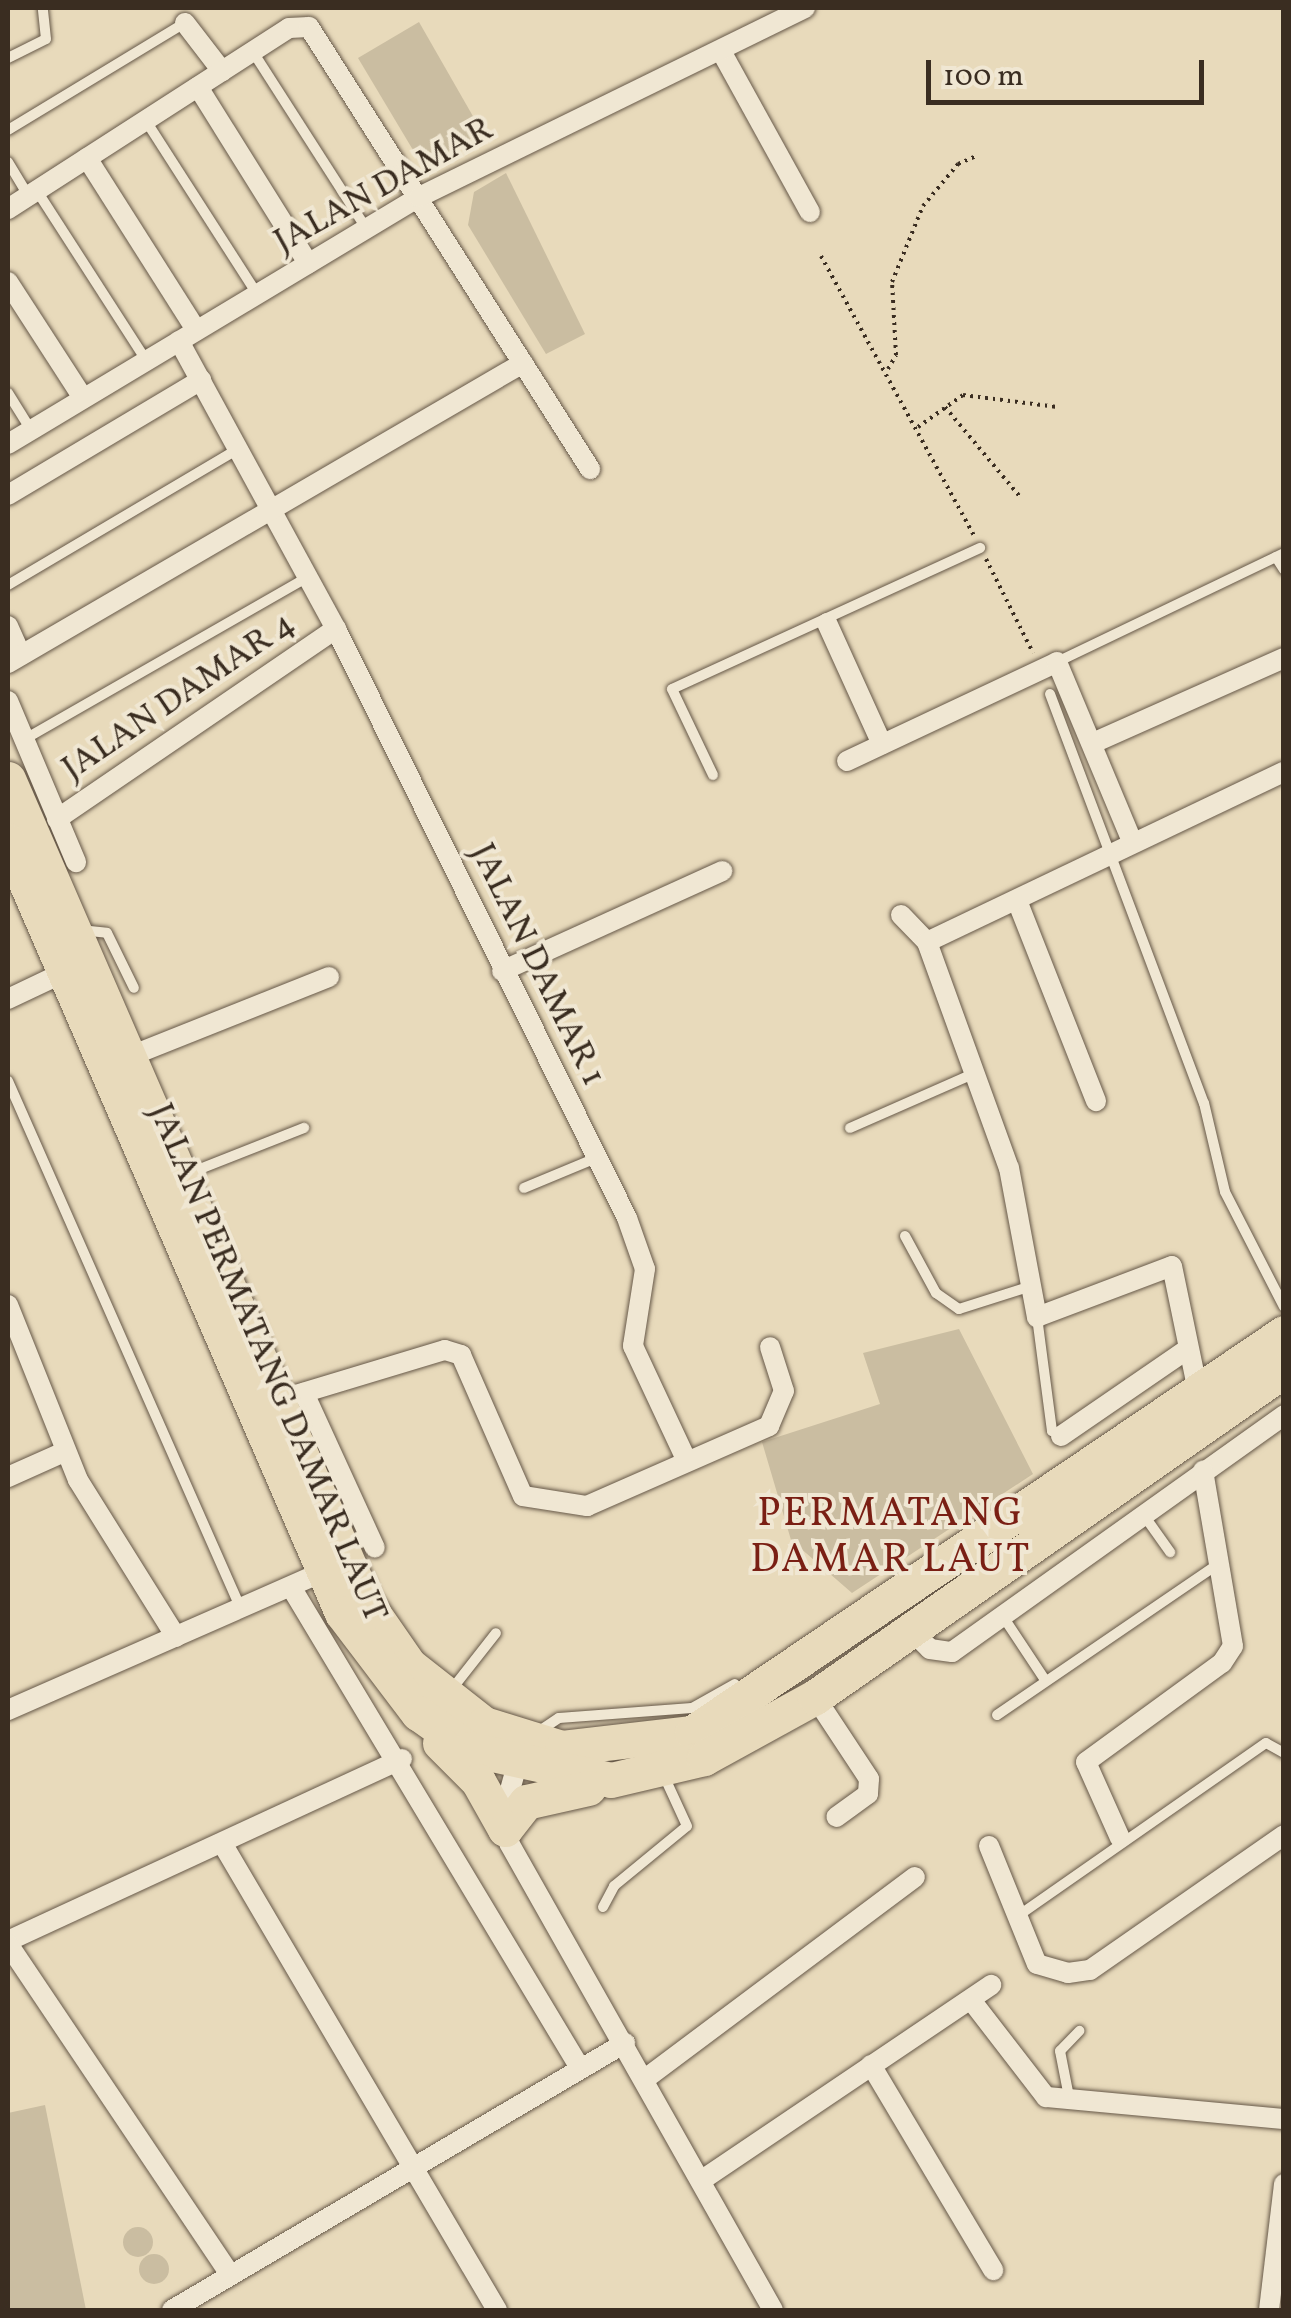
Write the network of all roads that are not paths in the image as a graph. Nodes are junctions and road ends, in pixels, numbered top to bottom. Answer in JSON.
{"nodes":[{"id":1,"x":43,"y":8,"type":"edge"},
{"id":2,"x":805,"y":8,"type":"edge"},
{"id":3,"x":185,"y":23,"type":"joint"},
{"id":4,"x":253,"y":51,"type":"junction"},
{"id":5,"x":722,"y":52,"type":"junction"},
{"id":6,"x":8,"y":58,"type":"edge"},
{"id":7,"x":222,"y":71,"type":"junction"},
{"id":8,"x":198,"y":87,"type":"junction"},
{"id":9,"x":145,"y":120,"type":"junction"},
{"id":10,"x":8,"y":130,"type":"edge"},
{"id":11,"x":86,"y":158,"type":"junction"},
{"id":12,"x":8,"y":162,"type":"edge"},
{"id":13,"x":32,"y":193,"type":"junction"},
{"id":14,"x":419,"y":197,"type":"junction"},
{"id":15,"x":8,"y":209,"type":"edge"},
{"id":16,"x":810,"y":212,"type":"dead end"},
{"id":17,"x":366,"y":228,"type":"junction"},
{"id":18,"x":308,"y":263,"type":"junction"},
{"id":19,"x":8,"y":282,"type":"edge"},
{"id":20,"x":257,"y":294,"type":"junction"},
{"id":21,"x":188,"y":336,"type":"junction"},
{"id":22,"x":146,"y":360,"type":"junction"},
{"id":23,"x":523,"y":363,"type":"junction"},
{"id":24,"x":201,"y":380,"type":"junction"},
{"id":25,"x":8,"y":393,"type":"edge"},
{"id":26,"x":84,"y":398,"type":"junction"},
{"id":27,"x":30,"y":430,"type":"junction"},
{"id":28,"x":8,"y":444,"type":"edge"},
{"id":29,"x":238,"y":448,"type":"junction"},
{"id":30,"x":590,"y":470,"type":"dead end"},
{"id":31,"x":8,"y":495,"type":"edge"},
{"id":32,"x":272,"y":510,"type":"junction"},
{"id":33,"x":980,"y":548,"type":"road end"},
{"id":34,"x":1280,"y":555,"type":"edge"},
{"id":35,"x":1284,"y":570,"type":"edge"},
{"id":36,"x":308,"y":577,"type":"junction"},
{"id":37,"x":8,"y":585,"type":"edge"},
{"id":38,"x":826,"y":623,"type":"junction"},
{"id":39,"x":8,"y":626,"type":"edge"},
{"id":40,"x":336,"y":629,"type":"junction"},
{"id":41,"x":1284,"y":658,"type":"edge"},
{"id":42,"x":14,"y":659,"type":"edge"},
{"id":43,"x":1048,"y":665,"type":"junction"},
{"id":44,"x":1050,"y":694,"type":"dead end"},
{"id":45,"x":8,"y":701,"type":"edge"},
{"id":46,"x":24,"y":740,"type":"junction"},
{"id":47,"x":882,"y":744,"type":"junction"},
{"id":48,"x":1093,"y":744,"type":"junction"},
{"id":49,"x":847,"y":761,"type":"dead end"},
{"id":50,"x":1284,"y":772,"type":"edge"},
{"id":51,"x":713,"y":774,"type":"dead end"},
{"id":52,"x":8,"y":779,"type":"edge"},
{"id":53,"x":57,"y":819,"type":"junction"},
{"id":54,"x":8,"y":841,"type":"edge"},
{"id":55,"x":1132,"y":841,"type":"junction"},
{"id":56,"x":1111,"y":856,"type":"junction"},
{"id":57,"x":76,"y":862,"type":"dead end"},
{"id":58,"x":722,"y":871,"type":"dead end"},
{"id":59,"x":1018,"y":903,"type":"junction"},
{"id":60,"x":902,"y":915,"type":"dead end"},
{"id":61,"x":79,"y":931,"type":"junction"},
{"id":62,"x":926,"y":942,"type":"junction"},
{"id":63,"x":67,"y":971,"type":"junction"},
{"id":64,"x":502,"y":971,"type":"junction"},
{"id":65,"x":328,"y":977,"type":"dead end"},
{"id":66,"x":134,"y":988,"type":"dead end"},
{"id":67,"x":8,"y":999,"type":"edge"},
{"id":68,"x":133,"y":1055,"type":"junction"},
{"id":69,"x":971,"y":1074,"type":"junction"},
{"id":70,"x":8,"y":1081,"type":"edge"},
{"id":71,"x":1096,"y":1101,"type":"dead end"},
{"id":72,"x":304,"y":1128,"type":"dead end"},
{"id":73,"x":850,"y":1128,"type":"dead end"},
{"id":74,"x":596,"y":1158,"type":"junction"},
{"id":75,"x":186,"y":1174,"type":"junction"},
{"id":76,"x":524,"y":1188,"type":"dead end"},
{"id":77,"x":906,"y":1236,"type":"dead end"},
{"id":78,"x":1032,"y":1286,"type":"junction"},
{"id":79,"x":8,"y":1306,"type":"edge"},
{"id":80,"x":1284,"y":1307,"type":"edge"},
{"id":81,"x":1037,"y":1317,"type":"junction"},
{"id":82,"x":1284,"y":1333,"type":"edge"},
{"id":83,"x":770,"y":1347,"type":"dead end"},
{"id":84,"x":1184,"y":1352,"type":"junction"},
{"id":85,"x":1284,"y":1370,"type":"edge"},
{"id":86,"x":1198,"y":1392,"type":"junction"},
{"id":87,"x":292,"y":1396,"type":"junction"},
{"id":88,"x":1282,"y":1420,"type":"edge"},
{"id":89,"x":1062,"y":1436,"type":"joint"},
{"id":90,"x":64,"y":1452,"type":"junction"},
{"id":91,"x":686,"y":1459,"type":"junction"},
{"id":92,"x":1203,"y":1470,"type":"junction"},
{"id":93,"x":8,"y":1476,"type":"edge"},
{"id":94,"x":1142,"y":1513,"type":"junction"},
{"id":95,"x":374,"y":1548,"type":"dead end"},
{"id":96,"x":1170,"y":1552,"type":"dead end"},
{"id":97,"x":1219,"y":1564,"type":"junction"},
{"id":98,"x":324,"y":1572,"type":"junction"},
{"id":99,"x":291,"y":1586,"type":"junction"},
{"id":100,"x":240,"y":1608,"type":"junction"},
{"id":101,"x":1002,"y":1614,"type":"junction"},
{"id":102,"x":911,"y":1630,"type":"junction"},
{"id":103,"x":496,"y":1633,"type":"dead end"},
{"id":104,"x":176,"y":1637,"type":"junction"},
{"id":105,"x":1045,"y":1680,"type":"junction"},
{"id":106,"x":816,"y":1696,"type":"junction"},
{"id":107,"x":432,"y":1705,"type":"junction"},
{"id":108,"x":8,"y":1710,"type":"edge"},
{"id":109,"x":997,"y":1715,"type":"dead end"},
{"id":110,"x":521,"y":1753,"type":"junction"},
{"id":111,"x":1284,"y":1754,"type":"edge"},
{"id":112,"x":402,"y":1759,"type":"junction"},
{"id":113,"x":662,"y":1771,"type":"junction"},
{"id":114,"x":611,"y":1780,"type":"junction"},
{"id":115,"x":836,"y":1817,"type":"dead end"},
{"id":116,"x":505,"y":1830,"type":"junction"},
{"id":117,"x":1284,"y":1836,"type":"edge"},
{"id":118,"x":1120,"y":1838,"type":"junction"},
{"id":119,"x":222,"y":1844,"type":"junction"},
{"id":120,"x":989,"y":1846,"type":"dead end"},
{"id":121,"x":916,"y":1877,"type":"dead end"},
{"id":122,"x":602,"y":1907,"type":"dead end"},
{"id":123,"x":1014,"y":1919,"type":"junction"},
{"id":124,"x":8,"y":1943,"type":"edge"},
{"id":125,"x":991,"y":1985,"type":"dead end"},
{"id":126,"x":971,"y":2000,"type":"junction"},
{"id":127,"x":1079,"y":2030,"type":"dead end"},
{"id":128,"x":625,"y":2043,"type":"junction"},
{"id":129,"x":870,"y":2066,"type":"junction"},
{"id":130,"x":580,"y":2068,"type":"junction"},
{"id":131,"x":645,"y":2079,"type":"junction"},
{"id":132,"x":1070,"y":2103,"type":"junction"},
{"id":133,"x":1284,"y":2119,"type":"edge"},
{"id":134,"x":414,"y":2163,"type":"junction"},
{"id":135,"x":702,"y":2180,"type":"junction"},
{"id":136,"x":1284,"y":2184,"type":"edge"},
{"id":137,"x":993,"y":2270,"type":"dead end"},
{"id":138,"x":230,"y":2274,"type":"junction"},
{"id":139,"x":172,"y":2310,"type":"edge"},
{"id":140,"x":498,"y":2310,"type":"edge"},
{"id":141,"x":772,"y":2310,"type":"edge"},
{"id":142,"x":1269,"y":2310,"type":"edge"}],
"edges":[{"from":1,"to":6,"type":"lane"},
{"from":2,"to":5,"type":"street","name":"JALAN DAMAR"},
{"from":3,"to":7,"type":"street"},
{"from":3,"to":10,"type":"lane"},
{"from":4,"to":7,"type":"street"},
{"from":4,"to":14,"type":"street"},
{"from":4,"to":17,"type":"lane"},
{"from":5,"to":14,"type":"street","name":"JALAN DAMAR"},
{"from":5,"to":16,"type":"street"},
{"from":7,"to":8,"type":"street"},
{"from":8,"to":9,"type":"street"},
{"from":8,"to":18,"type":"street"},
{"from":9,"to":11,"type":"street"},
{"from":9,"to":20,"type":"lane"},
{"from":11,"to":13,"type":"street"},
{"from":11,"to":21,"type":"street","name":"JALAN DAMAR 1"},
{"from":12,"to":13,"type":"lane"},
{"from":13,"to":15,"type":"street"},
{"from":13,"to":22,"type":"lane"},
{"from":14,"to":17,"type":"street","name":"JALAN DAMAR"},
{"from":14,"to":23,"type":"street"},
{"from":17,"to":18,"type":"street","name":"JALAN DAMAR"},
{"from":18,"to":20,"type":"street","name":"JALAN DAMAR"},
{"from":19,"to":26,"type":"street"},
{"from":20,"to":21,"type":"street","name":"JALAN DAMAR"},
{"from":21,"to":22,"type":"street","name":"JALAN DAMAR"},
{"from":21,"to":24,"type":"street","name":"JALAN DAMAR 1"},
{"from":22,"to":26,"type":"street","name":"JALAN DAMAR"},
{"from":23,"to":30,"type":"street"},
{"from":23,"to":32,"type":"street"},
{"from":24,"to":29,"type":"street","name":"JALAN DAMAR 1"},
{"from":24,"to":31,"type":"street"},
{"from":25,"to":27,"type":"lane"},
{"from":26,"to":27,"type":"street","name":"JALAN DAMAR"},
{"from":27,"to":28,"type":"street","name":"JALAN DAMAR"},
{"from":29,"to":32,"type":"street","name":"JALAN DAMAR 1"},
{"from":29,"to":37,"type":"lane"},
{"from":32,"to":36,"type":"street","name":"JALAN DAMAR 1"},
{"from":32,"to":42,"type":"street"},
{"from":33,"to":38,"type":"lane"},
{"from":34,"to":35,"type":"lane"},
{"from":34,"to":43,"type":"lane"},
{"from":36,"to":40,"type":"street","name":"JALAN DAMAR 1"},
{"from":36,"to":46,"type":"lane"},
{"from":38,"to":47,"type":"street"},
{"from":38,"to":51,"type":"lane"},
{"from":39,"to":42,"type":"street"},
{"from":40,"to":53,"type":"street","name":"JALAN DAMAR 4"},
{"from":40,"to":64,"type":"street","name":"JALAN DAMAR 1"},
{"from":41,"to":48,"type":"street"},
{"from":43,"to":47,"type":"street"},
{"from":43,"to":48,"type":"street"},
{"from":44,"to":56,"type":"lane"},
{"from":45,"to":46,"type":"street"},
{"from":46,"to":53,"type":"street"},
{"from":47,"to":49,"type":"street"},
{"from":48,"to":55,"type":"street"},
{"from":50,"to":55,"type":"street"},
{"from":52,"to":61,"type":"highway","name":"JALAN PERMATANG DAMAR LAUT"},
{"from":53,"to":57,"type":"street"},
{"from":54,"to":63,"type":"highway","name":"JALAN PERMATANG DAMAR LAUT"},
{"from":55,"to":56,"type":"street"},
{"from":56,"to":59,"type":"street"},
{"from":56,"to":80,"type":"lane"},
{"from":58,"to":64,"type":"street"},
{"from":59,"to":62,"type":"street"},
{"from":59,"to":71,"type":"street"},
{"from":60,"to":62,"type":"street"},
{"from":61,"to":66,"type":"lane"},
{"from":61,"to":68,"type":"highway","name":"JALAN PERMATANG DAMAR LAUT"},
{"from":62,"to":69,"type":"street"},
{"from":63,"to":67,"type":"street"},
{"from":63,"to":98,"type":"highway","name":"JALAN PERMATANG DAMAR LAUT"},
{"from":64,"to":74,"type":"street","name":"JALAN DAMAR 1"},
{"from":65,"to":68,"type":"street"},
{"from":68,"to":75,"type":"highway","name":"JALAN PERMATANG DAMAR LAUT"},
{"from":69,"to":73,"type":"lane"},
{"from":69,"to":78,"type":"street"},
{"from":70,"to":100,"type":"lane"},
{"from":72,"to":75,"type":"lane"},
{"from":74,"to":76,"type":"lane"},
{"from":74,"to":91,"type":"street","name":"JALAN DAMAR 1"},
{"from":75,"to":87,"type":"highway","name":"JALAN PERMATANG DAMAR LAUT"},
{"from":77,"to":78,"type":"lane"},
{"from":78,"to":81,"type":"street"},
{"from":79,"to":90,"type":"street"},
{"from":81,"to":84,"type":"street"},
{"from":81,"to":89,"type":"lane"},
{"from":82,"to":86,"type":"highway","name":"JALAN PERMATANG DAMAR LAUT"},
{"from":83,"to":91,"type":"street"},
{"from":84,"to":86,"type":"street"},
{"from":84,"to":89,"type":"street"},
{"from":85,"to":102,"type":"highway","name":"JALAN PERMATANG DAMAR LAUT"},
{"from":86,"to":110,"type":"highway","name":"JALAN PERMATANG DAMAR LAUT"},
{"from":87,"to":91,"type":"street"},
{"from":87,"to":95,"type":"street"},
{"from":87,"to":107,"type":"highway","name":"JALAN PERMATANG DAMAR LAUT"},
{"from":88,"to":92,"type":"street"},
{"from":90,"to":93,"type":"street"},
{"from":90,"to":104,"type":"street"},
{"from":92,"to":94,"type":"street"},
{"from":92,"to":97,"type":"street"},
{"from":94,"to":96,"type":"lane"},
{"from":94,"to":101,"type":"street"},
{"from":97,"to":105,"type":"lane"},
{"from":97,"to":118,"type":"street"},
{"from":98,"to":99,"type":"street"},
{"from":98,"to":107,"type":"highway","name":"JALAN PERMATANG DAMAR LAUT"},
{"from":99,"to":100,"type":"street"},
{"from":99,"to":112,"type":"street"},
{"from":100,"to":104,"type":"street"},
{"from":101,"to":102,"type":"street"},
{"from":101,"to":105,"type":"lane"},
{"from":102,"to":106,"type":"highway","name":"JALAN PERMATANG DAMAR LAUT"},
{"from":103,"to":107,"type":"lane"},
{"from":104,"to":108,"type":"street"},
{"from":105,"to":109,"type":"lane"},
{"from":106,"to":113,"type":"highway","name":"JALAN PERMATANG DAMAR LAUT"},
{"from":106,"to":115,"type":"street"},
{"from":107,"to":110,"type":"highway","name":"JALAN PERMATANG DAMAR LAUT"},
{"from":107,"to":116,"type":"highway"},
{"from":110,"to":114,"type":"highway","name":"JALAN PERMATANG DAMAR LAUT"},
{"from":110,"to":116,"type":"street"},
{"from":111,"to":118,"type":"lane"},
{"from":112,"to":119,"type":"street"},
{"from":112,"to":130,"type":"street"},
{"from":113,"to":114,"type":"highway","name":"JALAN PERMATANG DAMAR LAUT"},
{"from":113,"to":122,"type":"lane"},
{"from":114,"to":116,"type":"highway"},
{"from":116,"to":128,"type":"street"},
{"from":117,"to":123,"type":"street"},
{"from":118,"to":123,"type":"lane"},
{"from":119,"to":124,"type":"street"},
{"from":119,"to":134,"type":"street"},
{"from":120,"to":123,"type":"street"},
{"from":121,"to":131,"type":"street"},
{"from":124,"to":138,"type":"street"},
{"from":125,"to":126,"type":"street"},
{"from":126,"to":129,"type":"street"},
{"from":126,"to":132,"type":"street"},
{"from":127,"to":132,"type":"lane"},
{"from":128,"to":130,"type":"street"},
{"from":128,"to":131,"type":"street"},
{"from":129,"to":135,"type":"street"},
{"from":129,"to":137,"type":"street"},
{"from":130,"to":134,"type":"street"},
{"from":131,"to":135,"type":"street"},
{"from":132,"to":133,"type":"street"},
{"from":134,"to":138,"type":"street"},
{"from":134,"to":140,"type":"street"},
{"from":135,"to":141,"type":"street"},
{"from":136,"to":142,"type":"street"},
{"from":138,"to":139,"type":"street"}]}
